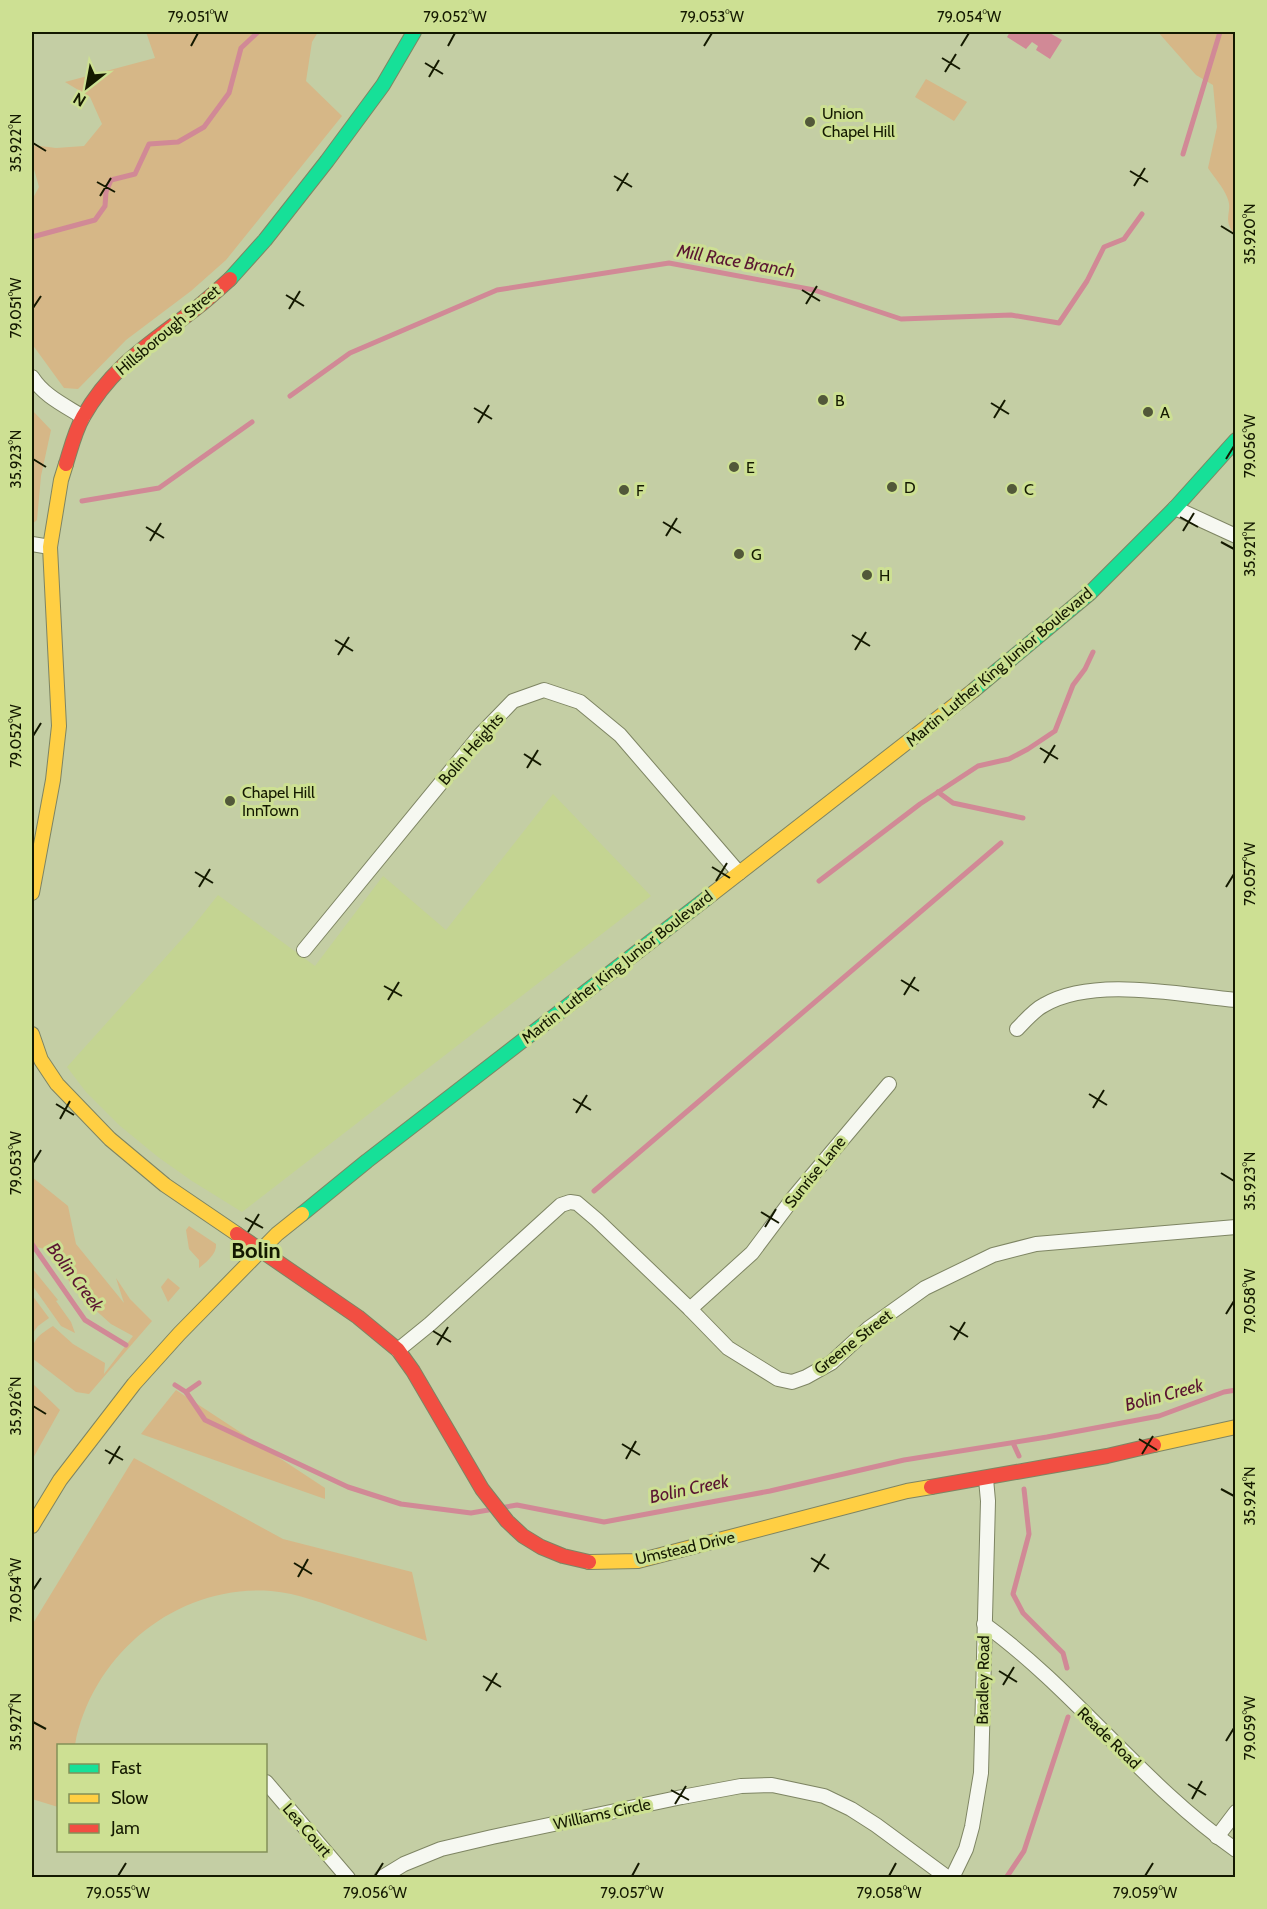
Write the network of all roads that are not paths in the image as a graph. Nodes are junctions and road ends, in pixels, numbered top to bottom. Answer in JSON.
{"nodes":[{"id":1,"x":414,"y":32,"type":"edge"},
{"id":2,"x":32,"y":377,"type":"edge"},
{"id":3,"x":83,"y":417,"type":"junction"},
{"id":4,"x":1236,"y":440,"type":"edge"},
{"id":5,"x":1175,"y":508,"type":"junction"},
{"id":6,"x":1236,"y":536,"type":"edge"},
{"id":7,"x":32,"y":544,"type":"edge"},
{"id":8,"x":50,"y":547,"type":"junction"},
{"id":9,"x":739,"y":873,"type":"junction"},
{"id":10,"x":32,"y":893,"type":"edge"},
{"id":11,"x":304,"y":950,"type":"dead end"},
{"id":12,"x":1236,"y":1000,"type":"edge"},
{"id":13,"x":1017,"y":1029,"type":"dead end"},
{"id":14,"x":32,"y":1034,"type":"edge"},
{"id":15,"x":889,"y":1084,"type":"dead end"},
{"id":16,"x":1236,"y":1227,"type":"edge"},
{"id":17,"x":261,"y":1250,"type":"junction"},
{"id":18,"x":690,"y":1309,"type":"junction"},
{"id":19,"x":398,"y":1350,"type":"junction"},
{"id":20,"x":1236,"y":1428,"type":"edge"},
{"id":21,"x":986,"y":1479,"type":"junction"},
{"id":22,"x":32,"y":1526,"type":"edge"},
{"id":23,"x":984,"y":1624,"type":"junction"},
{"id":24,"x":267,"y":1783,"type":"edge"},
{"id":25,"x":1236,"y":1812,"type":"edge"},
{"id":26,"x":1216,"y":1837,"type":"junction"},
{"id":27,"x":1236,"y":1850,"type":"edge"},
{"id":28,"x":348,"y":1878,"type":"edge"},
{"id":29,"x":381,"y":1878,"type":"edge"},
{"id":30,"x":948,"y":1878,"type":"edge"},
{"id":31,"x":952,"y":1878,"type":"edge"}],
"edges":[{"from":1,"to":3,"type":"street","name":"Hillsborough Street"},
{"from":2,"to":3,"type":"street"},
{"from":3,"to":8,"type":"street","name":"Hillsborough Street"},
{"from":4,"to":5,"type":"street","name":"Martin Luther King Junior Boulevard"},
{"from":5,"to":6,"type":"street"},
{"from":5,"to":9,"type":"street","name":"Martin Luther King Junior Boulevard"},
{"from":7,"to":8,"type":"street"},
{"from":8,"to":10,"type":"street","name":"Hillsborough Street"},
{"from":9,"to":11,"type":"street","name":"Bolin Heights"},
{"from":9,"to":17,"type":"street","name":"Martin Luther King Junior Boulevard"},
{"from":12,"to":13,"type":"street"},
{"from":14,"to":17,"type":"street"},
{"from":15,"to":18,"type":"street","name":"Sunrise Lane"},
{"from":16,"to":18,"type":"street","name":"Greene Street"},
{"from":17,"to":19,"type":"street","name":"Umstead Drive"},
{"from":17,"to":22,"type":"street","name":"Martin Luther King Junior Boulevard"},
{"from":18,"to":19,"type":"street","name":"Greene Street"},
{"from":19,"to":21,"type":"street","name":"Umstead Drive"},
{"from":20,"to":21,"type":"street","name":"Umstead Drive"},
{"from":21,"to":23,"type":"street","name":"Bradley Road"},
{"from":23,"to":26,"type":"street","name":"Reade Road"},
{"from":23,"to":31,"type":"street","name":"Bradley Road"},
{"from":24,"to":28,"type":"street","name":"Lea Court"},
{"from":25,"to":26,"type":"street"},
{"from":26,"to":27,"type":"street","name":"Reade Road"},
{"from":29,"to":30,"type":"street","name":"Williams Circle"}]}
